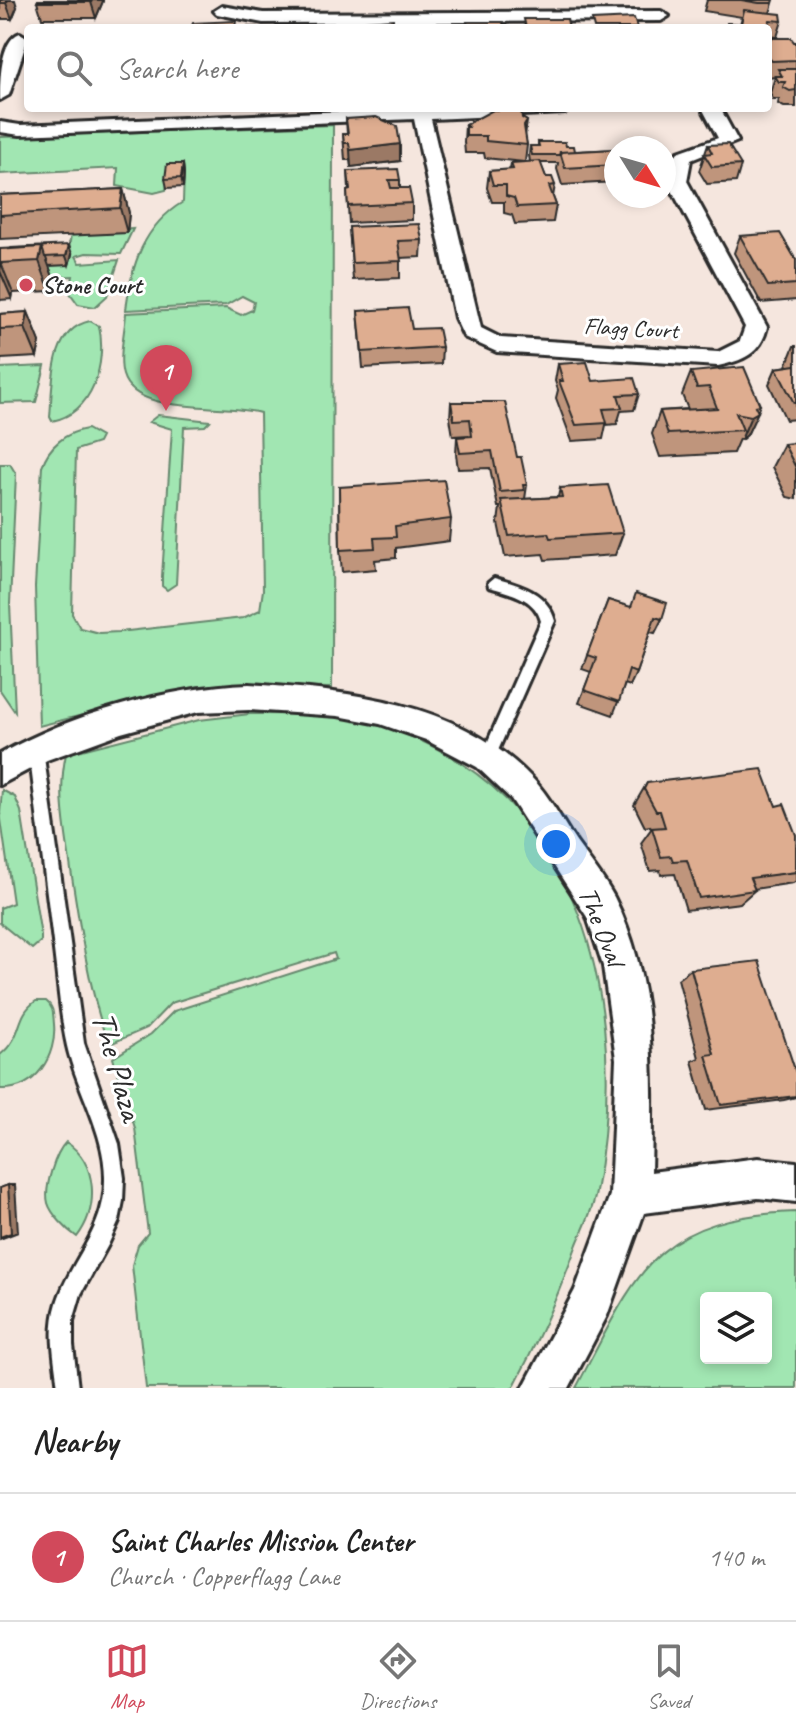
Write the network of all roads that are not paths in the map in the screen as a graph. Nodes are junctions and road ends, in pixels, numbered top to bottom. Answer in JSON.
{"nodes":[{"id":1,"x":222,"y":11,"type":"dead end"},
{"id":2,"x":662,"y":15,"type":"edge"},
{"id":3,"x":24,"y":37,"type":"edge"},
{"id":4,"x":0,"y":38,"type":"edge"},
{"id":5,"x":0,"y":95,"type":"edge"},
{"id":6,"x":421,"y":112,"type":"joint"},
{"id":7,"x":713,"y":112,"type":"edge"},
{"id":8,"x":0,"y":127,"type":"edge"},
{"id":9,"x":494,"y":583,"type":"dead end"},
{"id":10,"x":36,"y":750,"type":"junction"},
{"id":11,"x":488,"y":757,"type":"junction"},
{"id":12,"x":0,"y":771,"type":"edge"},
{"id":13,"x":796,"y":1182,"type":"edge"},
{"id":14,"x":630,"y":1195,"type":"junction"},
{"id":15,"x":68,"y":1388,"type":"edge"},
{"id":16,"x":545,"y":1388,"type":"edge"}],
"edges":[{"from":1,"to":2,"type":"street"},
{"from":3,"to":4,"type":"street"},
{"from":3,"to":5,"type":"street"},
{"from":6,"to":7,"type":"street","name":"Flagg Court"},
{"from":6,"to":8,"type":"street"},
{"from":9,"to":11,"type":"lane"},
{"from":10,"to":11,"type":"street","name":"The Oval"},
{"from":10,"to":12,"type":"street","name":"The Oval"},
{"from":10,"to":15,"type":"lane","name":"The Plaza"},
{"from":11,"to":14,"type":"street","name":"The Oval"},
{"from":13,"to":14,"type":"street"},
{"from":14,"to":16,"type":"street","name":"The Oval"}]}
